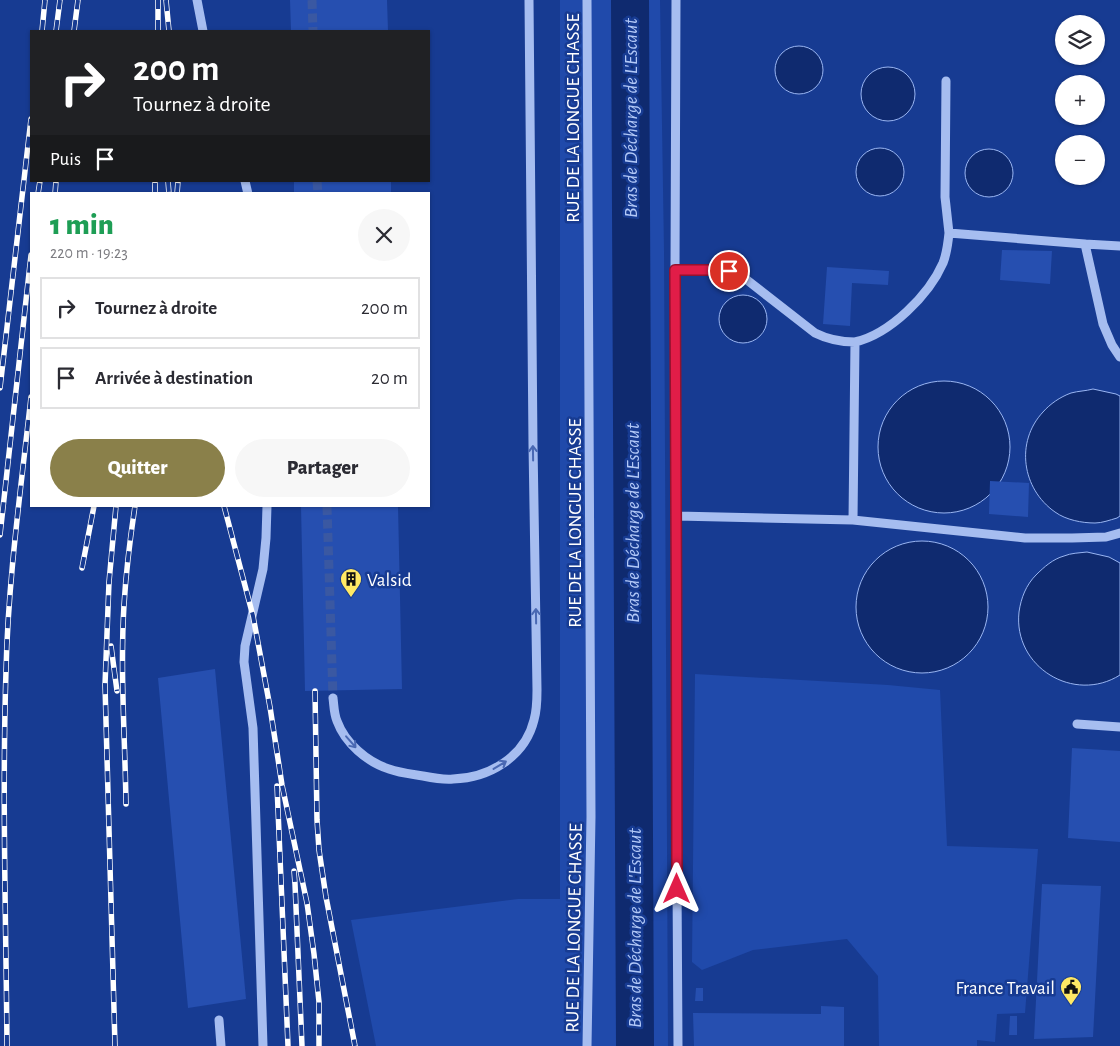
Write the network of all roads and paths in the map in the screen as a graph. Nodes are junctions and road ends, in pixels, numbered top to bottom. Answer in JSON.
{"nodes":[{"id":1,"x":197,"y":0,"type":"edge"},
{"id":2,"x":529,"y":0,"type":"edge"},
{"id":3,"x":587,"y":0,"type":"edge"},
{"id":4,"x":676,"y":0,"type":"edge"},
{"id":5,"x":203,"y":30,"type":"edge"},
{"id":6,"x":946,"y":81,"type":"dead end"},
{"id":7,"x":949,"y":233,"type":"junction"},
{"id":8,"x":1086,"y":244,"type":"junction"},
{"id":9,"x":1120,"y":246,"type":"edge"},
{"id":10,"x":675,"y":270,"type":"junction"},
{"id":11,"x":856,"y":342,"type":"junction"},
{"id":12,"x":1120,"y":357,"type":"edge"},
{"id":13,"x":267,"y":507,"type":"edge"},
{"id":14,"x":677,"y":516,"type":"junction"},
{"id":15,"x":853,"y":520,"type":"junction"},
{"id":16,"x":1120,"y":533,"type":"edge"},
{"id":17,"x":333,"y":698,"type":"tunnel mouth"},
{"id":18,"x":1077,"y":724,"type":"dead end"},
{"id":19,"x":1120,"y":727,"type":"edge"},
{"id":20,"x":219,"y":1020,"type":"dead end"},
{"id":21,"x":221,"y":1046,"type":"edge"},
{"id":22,"x":263,"y":1046,"type":"edge"},
{"id":23,"x":587,"y":1046,"type":"edge"},
{"id":24,"x":678,"y":1046,"type":"edge"}],
"edges":[{"from":1,"to":5,"type":"street"},
{"from":17,"to":2,"type":"street","one_way":true},
{"from":3,"to":23,"type":"street","name":"RUE DE LA LONGUE CHASSE"},
{"from":4,"to":10,"type":"street"},
{"from":6,"to":7,"type":"street"},
{"from":7,"to":8,"type":"street"},
{"from":7,"to":11,"type":"street"},
{"from":8,"to":9,"type":"street"},
{"from":8,"to":12,"type":"street"},
{"from":10,"to":11,"type":"street"},
{"from":10,"to":14,"type":"street"},
{"from":11,"to":15,"type":"street"},
{"from":13,"to":22,"type":"street"},
{"from":14,"to":15,"type":"street"},
{"from":14,"to":24,"type":"street"},
{"from":15,"to":16,"type":"street"},
{"from":18,"to":19,"type":"street"},
{"from":20,"to":21,"type":"street"}]}
